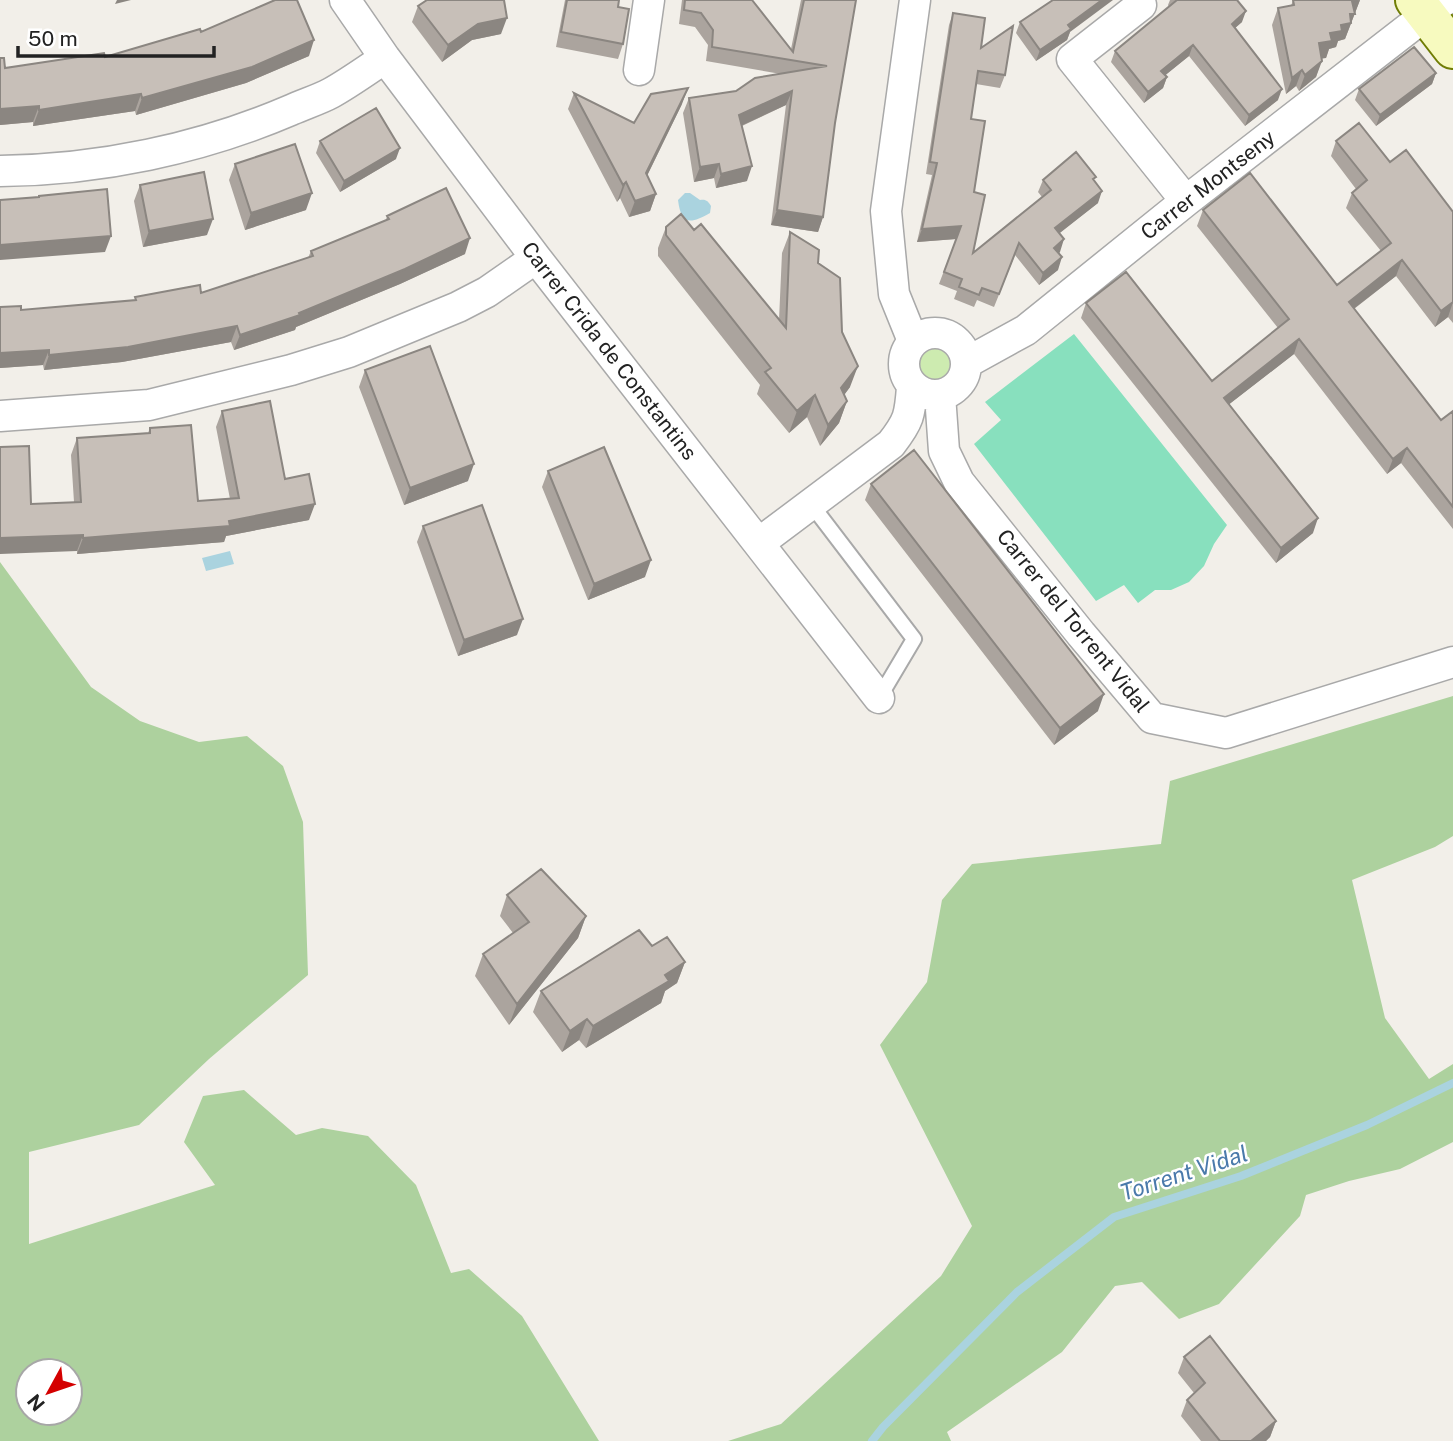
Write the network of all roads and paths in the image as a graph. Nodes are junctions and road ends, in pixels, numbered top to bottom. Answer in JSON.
{"nodes":[{"id":1,"x":345,"y":0,"type":"edge"},
{"id":2,"x":649,"y":0,"type":"edge"},
{"id":3,"x":915,"y":0,"type":"edge"},
{"id":4,"x":1141,"y":5,"type":"dead end"},
{"id":5,"x":1429,"y":5,"type":"edge"},
{"id":6,"x":1453,"y":49,"type":"edge"},
{"id":7,"x":385,"y":58,"type":"junction"},
{"id":8,"x":639,"y":70,"type":"dead end"},
{"id":9,"x":0,"y":172,"type":"edge"},
{"id":10,"x":1186,"y":201,"type":"junction"},
{"id":11,"x":536,"y":258,"type":"junction"},
{"id":12,"x":913,"y":341,"type":"junction"},
{"id":13,"x":966,"y":363,"type":"junction"},
{"id":14,"x":932,"y":401,"type":"junction"},
{"id":15,"x":0,"y":416,"type":"edge"},
{"id":16,"x":891,"y":444,"type":"junction"},
{"id":17,"x":811,"y":504,"type":"junction"},
{"id":18,"x":758,"y":543,"type":"junction"},
{"id":19,"x":1453,"y":662,"type":"edge"},
{"id":20,"x":879,"y":698,"type":"joint"}],
"edges":[{"from":1,"to":7,"type":"street","name":"Carrer Crida de Constantins"},
{"from":2,"to":8,"type":"street"},
{"from":3,"to":12,"type":"street"},
{"from":4,"to":10,"type":"street"},
{"from":5,"to":6,"type":"main road"},
{"from":5,"to":10,"type":"street","name":"Carrer Montseny"},
{"from":7,"to":9,"type":"street"},
{"from":7,"to":11,"type":"street","name":"Carrer Crida de Constantins"},
{"from":10,"to":13,"type":"street","name":"Carrer Montseny"},
{"from":11,"to":15,"type":"street"},
{"from":11,"to":18,"type":"street","name":"Carrer Crida de Constantins"},
{"from":12,"to":13,"type":"street"},
{"from":12,"to":14,"type":"street"},
{"from":13,"to":14,"type":"street"},
{"from":14,"to":16,"type":"street"},
{"from":14,"to":16,"type":"street"},
{"from":14,"to":19,"type":"street","name":"Carrer del Torrent Vidal"},
{"from":16,"to":17,"type":"street"},
{"from":17,"to":18,"type":"street"},
{"from":17,"to":20,"type":"lane"},
{"from":18,"to":20,"type":"street","name":"Carrer Crida de Constantins"}]}
